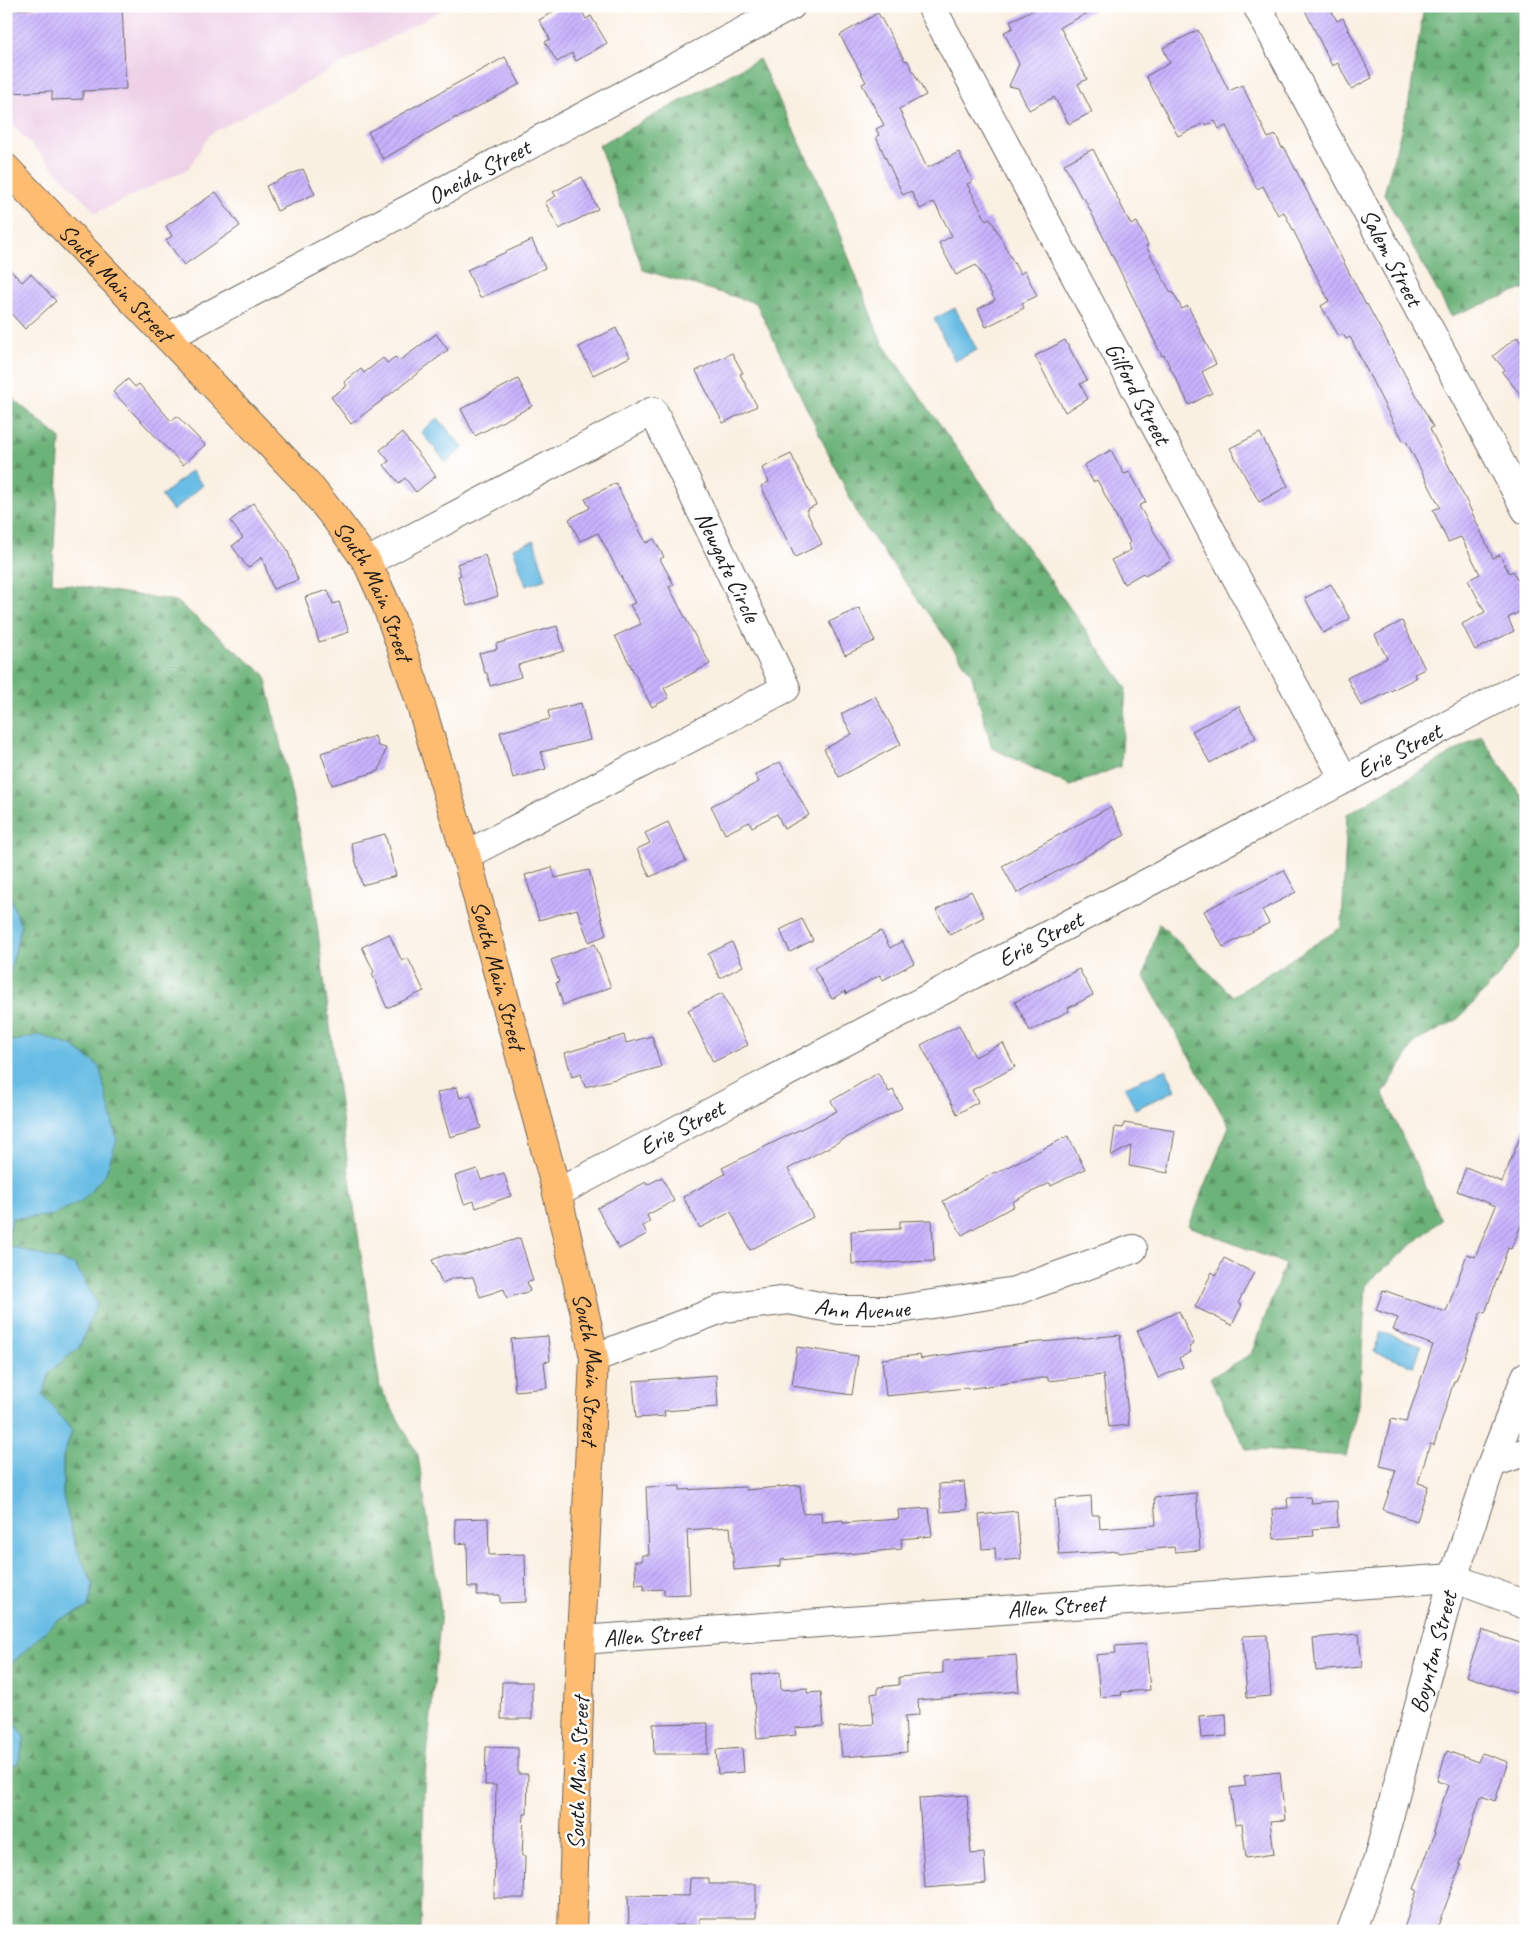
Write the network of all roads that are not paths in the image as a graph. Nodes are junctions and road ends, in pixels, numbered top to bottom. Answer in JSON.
{"nodes":[{"id":1,"x":791,"y":6,"type":"edge"},
{"id":2,"x":932,"y":6,"type":"edge"},
{"id":3,"x":1257,"y":6,"type":"edge"},
{"id":4,"x":6,"y":168,"type":"edge"},
{"id":5,"x":168,"y":337,"type":"junction"},
{"id":6,"x":1526,"y":510,"type":"edge"},
{"id":7,"x":367,"y":562,"type":"junction"},
{"id":8,"x":1526,"y":684,"type":"edge"},
{"id":9,"x":1344,"y":779,"type":"junction"},
{"id":10,"x":466,"y":855,"type":"junction"},
{"id":11,"x":557,"y":1194,"type":"junction"},
{"id":12,"x":1133,"y":1249,"type":"dead end"},
{"id":13,"x":594,"y":1358,"type":"junction"},
{"id":14,"x":1526,"y":1376,"type":"edge"},
{"id":15,"x":1526,"y":1452,"type":"edge"},
{"id":16,"x":1492,"y":1463,"type":"junction"},
{"id":17,"x":1453,"y":1578,"type":"junction"},
{"id":18,"x":1526,"y":1604,"type":"edge"},
{"id":19,"x":582,"y":1640,"type":"junction"},
{"id":20,"x":572,"y":1931,"type":"edge"},
{"id":21,"x":1351,"y":1931,"type":"edge"}],
"edges":[{"from":1,"to":5,"type":"street","name":"Oneida Street"},
{"from":2,"to":9,"type":"street","name":"Gilford Street"},
{"from":3,"to":6,"type":"street","name":"Salem Street"},
{"from":4,"to":5,"type":"main road","name":"South Main Street"},
{"from":5,"to":7,"type":"main road","name":"South Main Street"},
{"from":7,"to":10,"type":"main road","name":"South Main Street"},
{"from":7,"to":10,"type":"street","name":"Newgate Circle"},
{"from":8,"to":9,"type":"street","name":"Erie Street"},
{"from":9,"to":11,"type":"street","name":"Erie Street"},
{"from":10,"to":11,"type":"main road","name":"South Main Street"},
{"from":11,"to":13,"type":"main road","name":"South Main Street"},
{"from":12,"to":13,"type":"street","name":"Ann Avenue"},
{"from":13,"to":19,"type":"main road","name":"South Main Street"},
{"from":14,"to":16,"type":"street","name":"Boynton Street"},
{"from":15,"to":16,"type":"street"},
{"from":16,"to":17,"type":"street","name":"Boynton Street"},
{"from":17,"to":18,"type":"street","name":"Allen Street"},
{"from":17,"to":19,"type":"street","name":"Allen Street"},
{"from":17,"to":21,"type":"street","name":"Boynton Street"},
{"from":19,"to":20,"type":"main road","name":"South Main Street"}]}
